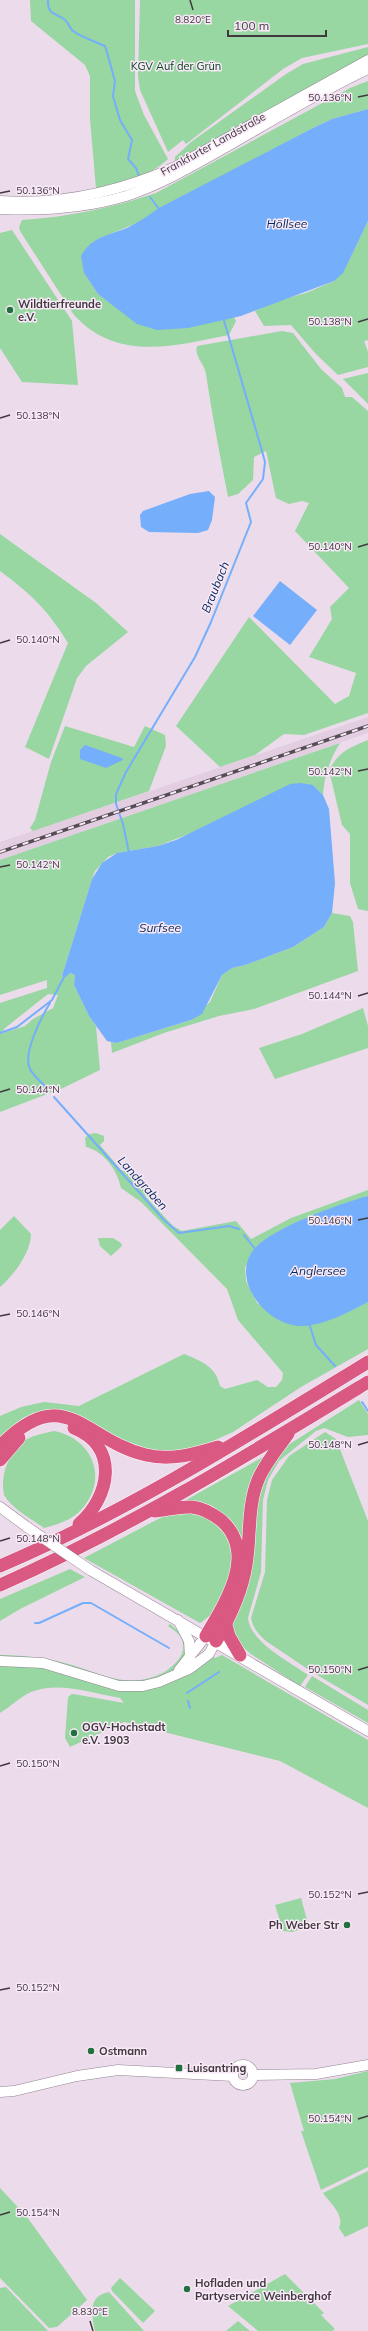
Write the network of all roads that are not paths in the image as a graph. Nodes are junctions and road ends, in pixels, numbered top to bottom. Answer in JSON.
{"nodes":[{"id":1,"x":368,"y":60,"type":"edge"},
{"id":2,"x":368,"y":69,"type":"edge"},
{"id":3,"x":0,"y":201,"type":"edge"},
{"id":4,"x":0,"y":209,"type":"edge"},
{"id":5,"x":368,"y":1362,"type":"edge"},
{"id":6,"x":368,"y":1382,"type":"edge"},
{"id":7,"x":292,"y":1429,"type":"junction"},
{"id":8,"x":237,"y":1442,"type":"junction"},
{"id":9,"x":0,"y":1446,"type":"edge"},
{"id":10,"x":0,"y":1460,"type":"edge"},
{"id":11,"x":0,"y":1507,"type":"edge"},
{"id":12,"x":149,"y":1512,"type":"junction"},
{"id":13,"x":60,"y":1538,"type":"junction"},
{"id":14,"x":0,"y":1566,"type":"edge"},
{"id":15,"x":0,"y":1585,"type":"edge"},
{"id":16,"x":177,"y":1619,"type":"junction"},
{"id":17,"x":226,"y":1625,"type":"junction"},
{"id":18,"x":211,"y":1639,"type":"junction"},
{"id":19,"x":240,"y":1655,"type":"junction"},
{"id":20,"x":190,"y":1658,"type":"junction"},
{"id":21,"x":0,"y":1661,"type":"edge"},
{"id":22,"x":173,"y":1676,"type":"junction"},
{"id":23,"x":368,"y":1731,"type":"edge"},
{"id":24,"x":368,"y":2065,"type":"edge"},
{"id":25,"x":253,"y":2075,"type":"junction"},
{"id":26,"x":233,"y":2076,"type":"junction"},
{"id":27,"x":0,"y":2092,"type":"edge"}],
"edges":[{"from":1,"to":3,"type":"main road","name":"Frankfurter Landstraße"},
{"from":2,"to":4,"type":"main road","name":"Frankfurter Landstraße"},
{"from":5,"to":8,"type":"highway"},
{"from":6,"to":7,"type":"highway"},
{"from":7,"to":12,"type":"highway"},
{"from":7,"to":17,"type":"highway"},
{"from":8,"to":9,"type":"highway"},
{"from":8,"to":13,"type":"highway"},
{"from":10,"to":13,"type":"highway"},
{"from":11,"to":16,"type":"main road","bridge":true},
{"from":12,"to":15,"type":"highway"},
{"from":12,"to":18,"type":"highway"},
{"from":13,"to":14,"type":"highway"},
{"from":16,"to":18,"type":"main road"},
{"from":16,"to":20,"type":"main road"},
{"from":17,"to":18,"type":"highway"},
{"from":17,"to":19,"type":"highway"},
{"from":18,"to":19,"type":"main road"},
{"from":18,"to":20,"type":"main road"},
{"from":18,"to":22,"type":"main road"},
{"from":19,"to":23,"type":"main road"},
{"from":20,"to":22,"type":"main road"},
{"from":21,"to":22,"type":"main road"},
{"from":24,"to":25,"type":"main road"},
{"from":25,"to":26,"type":"main road"},
{"from":25,"to":26,"type":"main road"},
{"from":26,"to":27,"type":"main road"}]}
